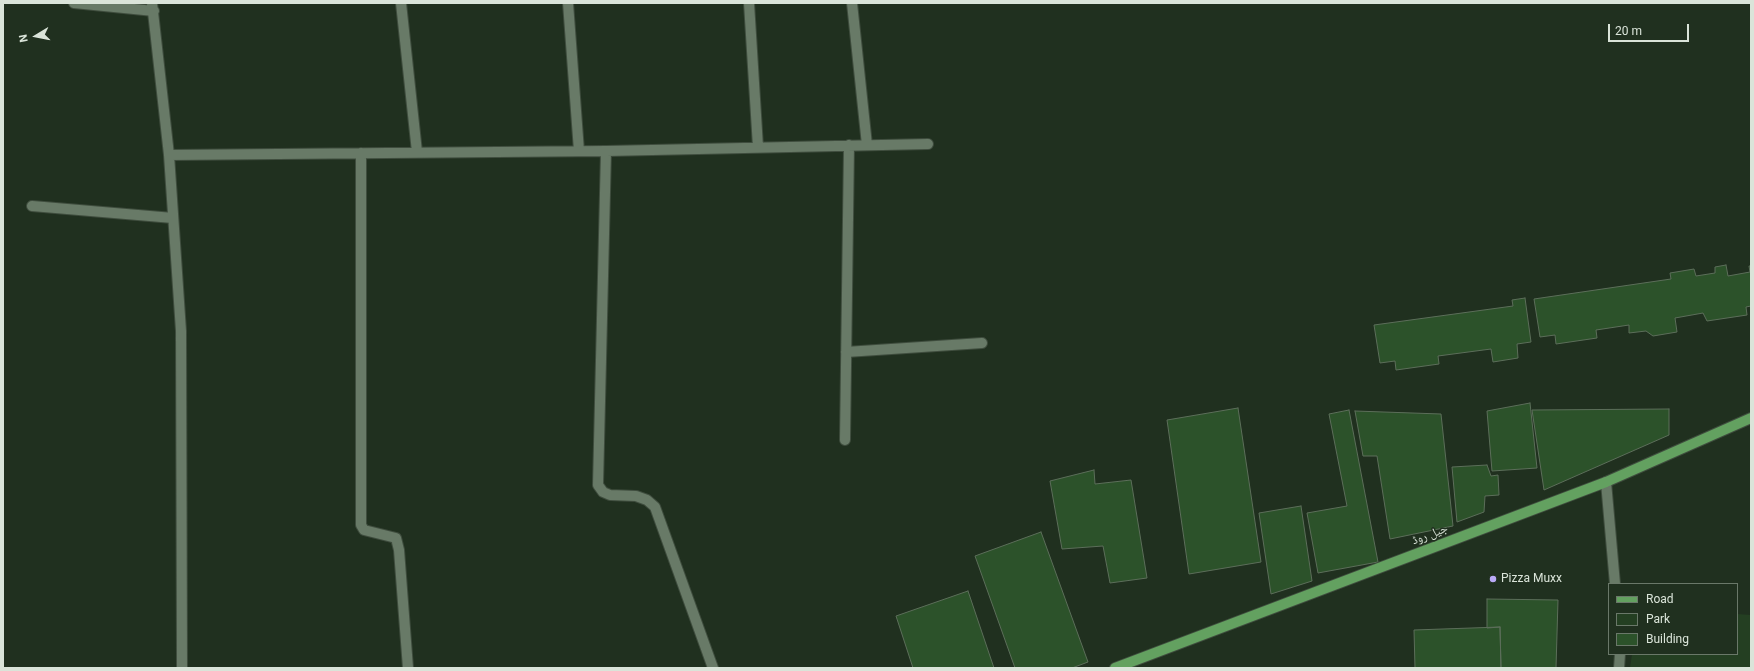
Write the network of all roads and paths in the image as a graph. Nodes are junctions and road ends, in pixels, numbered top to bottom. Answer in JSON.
{"nodes":[{"id":1,"x":74,"y":3,"type":"edge"},
{"id":2,"x":401,"y":3,"type":"edge"},
{"id":3,"x":568,"y":3,"type":"edge"},
{"id":4,"x":750,"y":3,"type":"edge"},
{"id":5,"x":852,"y":3,"type":"edge"},
{"id":6,"x":153,"y":7,"type":"edge"},
{"id":7,"x":928,"y":144,"type":"dead end"},
{"id":8,"x":849,"y":145,"type":"junction"},
{"id":9,"x":867,"y":145,"type":"junction"},
{"id":10,"x":758,"y":147,"type":"junction"},
{"id":11,"x":579,"y":151,"type":"junction"},
{"id":12,"x":606,"y":151,"type":"junction"},
{"id":13,"x":417,"y":152,"type":"junction"},
{"id":14,"x":361,"y":153,"type":"junction"},
{"id":15,"x":169,"y":155,"type":"junction"},
{"id":16,"x":32,"y":206,"type":"dead end"},
{"id":17,"x":173,"y":218,"type":"junction"},
{"id":18,"x":982,"y":343,"type":"dead end"},
{"id":19,"x":846,"y":352,"type":"junction"},
{"id":20,"x":1751,"y":418,"type":"edge"},
{"id":21,"x":845,"y":440,"type":"dead end"},
{"id":22,"x":1606,"y":482,"type":"junction"},
{"id":23,"x":1615,"y":583,"type":"edge"},
{"id":24,"x":1620,"y":655,"type":"edge"},
{"id":25,"x":182,"y":668,"type":"edge"},
{"id":26,"x":408,"y":668,"type":"edge"},
{"id":27,"x":713,"y":668,"type":"edge"},
{"id":28,"x":1115,"y":668,"type":"edge"},
{"id":29,"x":1620,"y":668,"type":"edge"}],
"edges":[{"from":1,"to":6,"type":"street"},
{"from":2,"to":13,"type":"street"},
{"from":3,"to":11,"type":"street"},
{"from":4,"to":10,"type":"street"},
{"from":5,"to":9,"type":"street"},
{"from":6,"to":15,"type":"street"},
{"from":7,"to":9,"type":"street"},
{"from":8,"to":9,"type":"street"},
{"from":8,"to":10,"type":"street"},
{"from":8,"to":19,"type":"street"},
{"from":10,"to":12,"type":"street"},
{"from":11,"to":12,"type":"street"},
{"from":11,"to":13,"type":"street"},
{"from":12,"to":27,"type":"street"},
{"from":13,"to":14,"type":"street"},
{"from":14,"to":15,"type":"street"},
{"from":14,"to":26,"type":"street"},
{"from":15,"to":17,"type":"street"},
{"from":16,"to":17,"type":"street"},
{"from":17,"to":25,"type":"street"},
{"from":18,"to":19,"type":"street"},
{"from":19,"to":21,"type":"street"},
{"from":20,"to":22,"type":"main road","name":"جیل روڈ"},
{"from":22,"to":23,"type":"street"},
{"from":22,"to":28,"type":"main road","name":"جیل روڈ"},
{"from":24,"to":29,"type":"street"}]}
